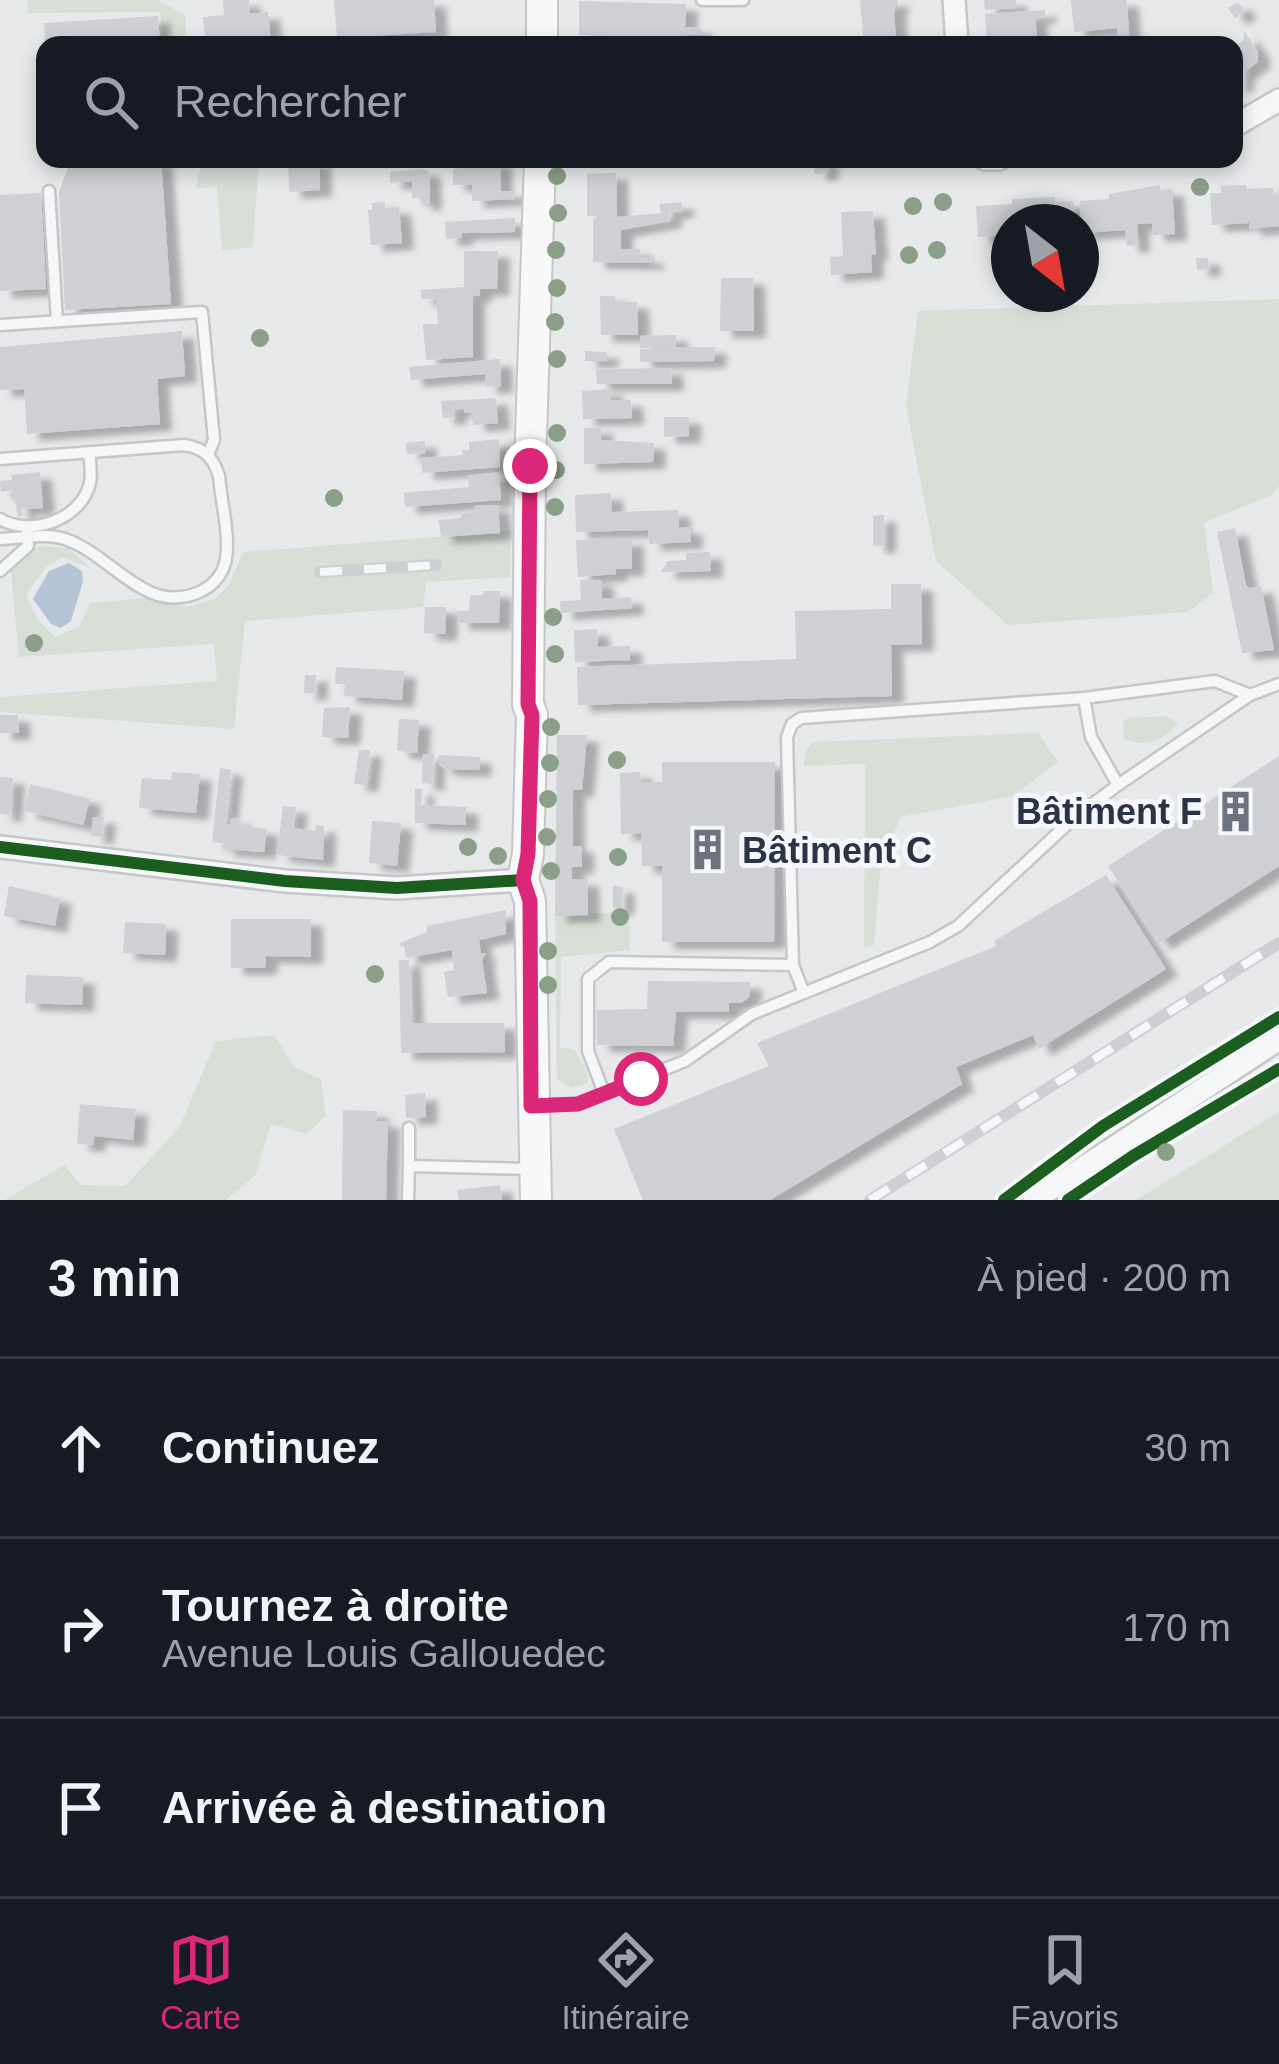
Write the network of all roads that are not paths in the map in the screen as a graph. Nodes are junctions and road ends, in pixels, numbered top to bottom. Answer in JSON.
{"nodes":[{"id":1,"x":542,"y":0,"type":"edge"},
{"id":2,"x":702,"y":0,"type":"edge"},
{"id":3,"x":742,"y":0,"type":"edge"},
{"id":4,"x":954,"y":0,"type":"edge"},
{"id":5,"x":542,"y":36,"type":"edge"},
{"id":6,"x":956,"y":36,"type":"edge"},
{"id":7,"x":1279,"y":100,"type":"edge"},
{"id":8,"x":1243,"y":121,"type":"edge"},
{"id":9,"x":540,"y":168,"type":"edge"},
{"id":10,"x":49,"y":190,"type":"dead end"},
{"id":11,"x":57,"y":321,"type":"junction"},
{"id":12,"x":0,"y":325,"type":"edge"},
{"id":13,"x":89,"y":452,"type":"junction"},
{"id":14,"x":208,"y":455,"type":"junction"},
{"id":15,"x":0,"y":459,"type":"edge"},
{"id":16,"x":0,"y":520,"type":"edge"},
{"id":17,"x":27,"y":531,"type":"junction"},
{"id":18,"x":0,"y":539,"type":"edge"},
{"id":19,"x":0,"y":571,"type":"edge"},
{"id":20,"x":1279,"y":684,"type":"edge"},
{"id":21,"x":1250,"y":695,"type":"junction"},
{"id":22,"x":1084,"y":698,"type":"junction"},
{"id":23,"x":1118,"y":784,"type":"junction"},
{"id":24,"x":0,"y":847,"type":"edge"},
{"id":25,"x":523,"y":880,"type":"junction"},
{"id":26,"x":793,"y":964,"type":"junction"},
{"id":27,"x":804,"y":993,"type":"junction"},
{"id":28,"x":1279,"y":1039,"type":"edge"},
{"id":29,"x":604,"y":1094,"type":"junction"},
{"id":30,"x":531,"y":1106,"type":"junction"},
{"id":31,"x":409,"y":1128,"type":"dead end"},
{"id":32,"x":409,"y":1166,"type":"junction"},
{"id":33,"x":535,"y":1185,"type":"edge"},
{"id":34,"x":408,"y":1200,"type":"edge"},
{"id":35,"x":1034,"y":1200,"type":"edge"}],
"edges":[{"from":1,"to":5,"type":"main road"},
{"from":2,"to":3,"type":"lane"},
{"from":4,"to":6,"type":"street"},
{"from":7,"to":8,"type":"street"},
{"from":9,"to":25,"type":"main road"},
{"from":10,"to":11,"type":"lane"},
{"from":11,"to":12,"type":"lane"},
{"from":11,"to":14,"type":"lane"},
{"from":13,"to":14,"type":"lane"},
{"from":13,"to":15,"type":"lane"},
{"from":13,"to":17,"type":"lane"},
{"from":14,"to":17,"type":"lane"},
{"from":16,"to":17,"type":"lane"},
{"from":17,"to":18,"type":"lane"},
{"from":17,"to":19,"type":"lane"},
{"from":20,"to":21,"type":"lane"},
{"from":21,"to":22,"type":"lane"},
{"from":21,"to":23,"type":"lane"},
{"from":22,"to":23,"type":"lane"},
{"from":22,"to":26,"type":"lane"},
{"from":23,"to":27,"type":"lane"},
{"from":24,"to":25,"type":"street"},
{"from":25,"to":30,"type":"main road"},
{"from":26,"to":27,"type":"lane"},
{"from":26,"to":29,"type":"lane"},
{"from":27,"to":29,"type":"lane"},
{"from":28,"to":35,"type":"street"},
{"from":29,"to":30,"type":"lane"},
{"from":30,"to":33,"type":"main road"},
{"from":31,"to":32,"type":"lane"},
{"from":32,"to":33,"type":"lane"},
{"from":32,"to":34,"type":"lane"}]}
